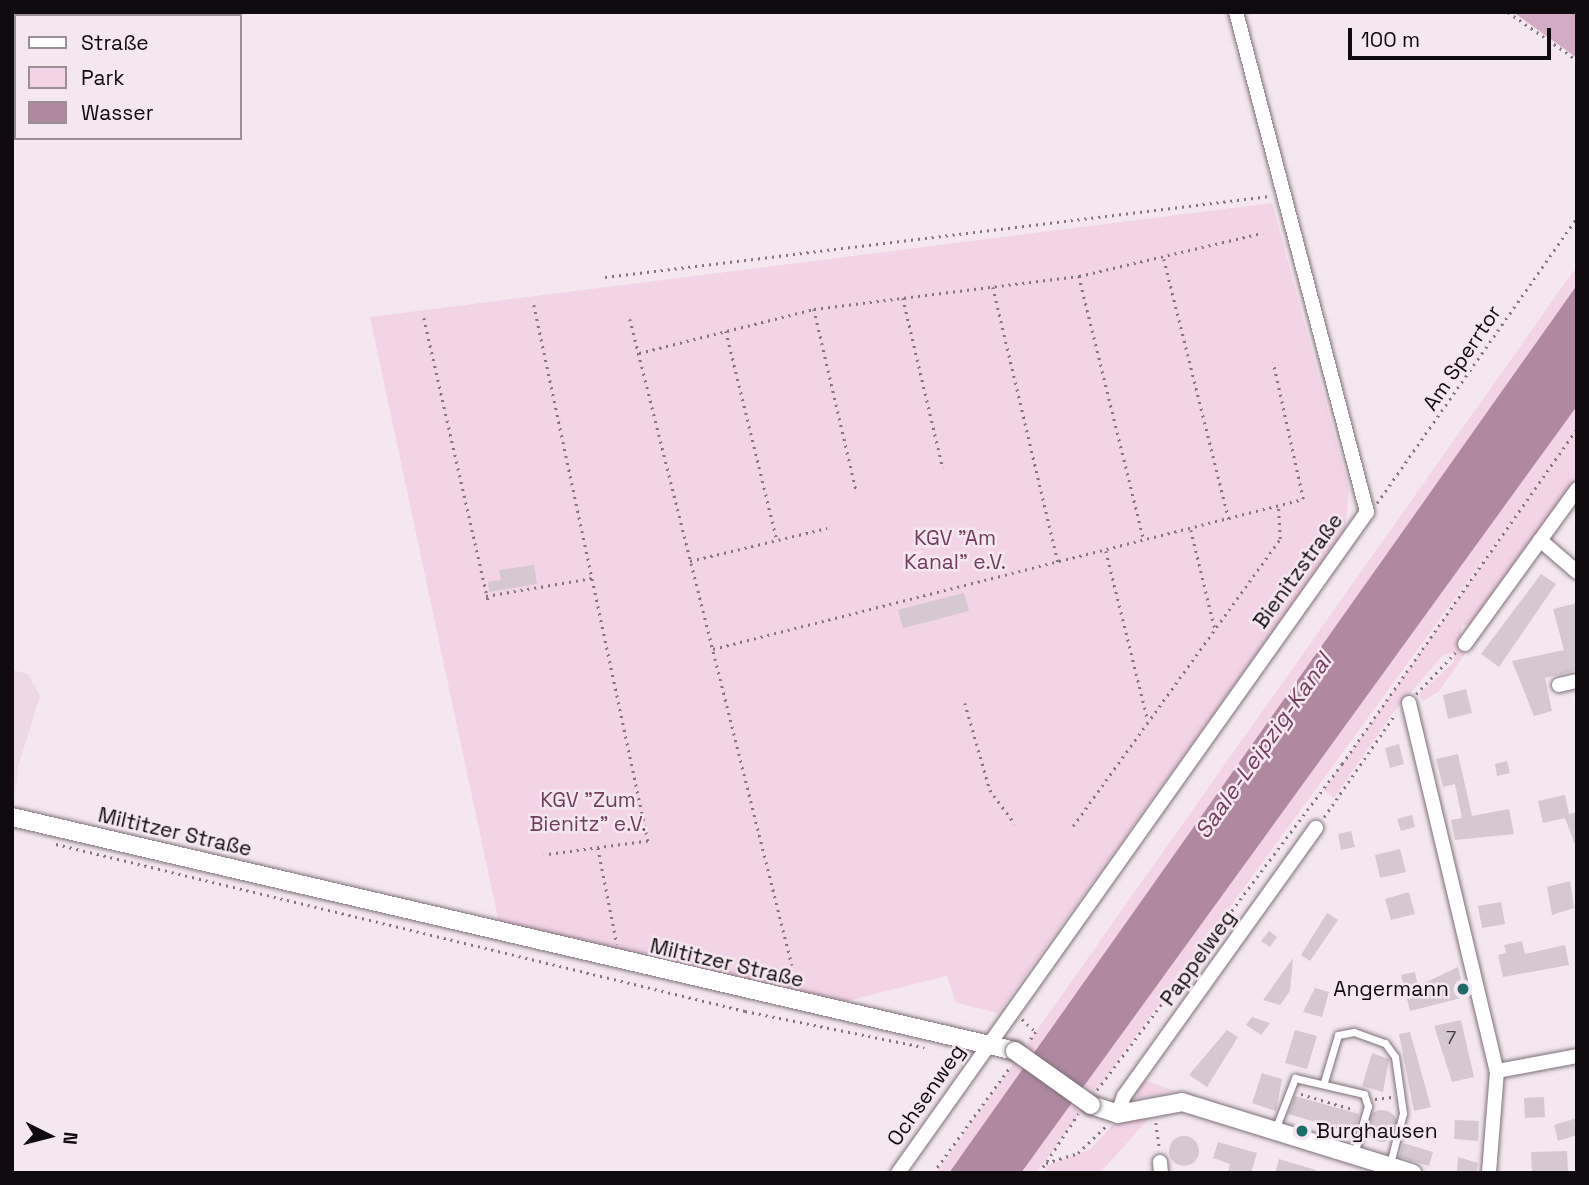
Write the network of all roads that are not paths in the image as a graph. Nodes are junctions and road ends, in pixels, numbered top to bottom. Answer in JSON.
{"nodes":[{"id":1,"x":1236,"y":12,"type":"edge"},
{"id":2,"x":1577,"y":489,"type":"edge"},
{"id":3,"x":1540,"y":540,"type":"junction"},
{"id":4,"x":1577,"y":572,"type":"edge"},
{"id":5,"x":1465,"y":644,"type":"road end"},
{"id":6,"x":1577,"y":681,"type":"edge"},
{"id":7,"x":1559,"y":685,"type":"dead end"},
{"id":8,"x":1409,"y":703,"type":"road end"},
{"id":9,"x":12,"y":817,"type":"edge"},
{"id":10,"x":1316,"y":828,"type":"road end"},
{"id":11,"x":989,"y":1042,"type":"junction"},
{"id":12,"x":1577,"y":1056,"type":"edge"},
{"id":13,"x":1497,"y":1071,"type":"junction"},
{"id":14,"x":1324,"y":1082,"type":"junction"},
{"id":15,"x":1115,"y":1113,"type":"junction"},
{"id":16,"x":1275,"y":1130,"type":"junction"},
{"id":17,"x":1353,"y":1154,"type":"junction"},
{"id":18,"x":1390,"y":1166,"type":"junction"},
{"id":19,"x":898,"y":1173,"type":"edge"},
{"id":20,"x":1412,"y":1173,"type":"edge"},
{"id":21,"x":1489,"y":1173,"type":"edge"}],
"edges":[{"from":1,"to":11,"type":"street","name":"Bienitzstraße"},
{"from":2,"to":3,"type":"street"},
{"from":3,"to":4,"type":"street"},
{"from":3,"to":5,"type":"street"},
{"from":6,"to":7,"type":"street"},
{"from":8,"to":13,"type":"street"},
{"from":9,"to":11,"type":"street","name":"Miltitzer Straße"},
{"from":10,"to":15,"type":"street","name":"Pappelweg"},
{"from":11,"to":15,"type":"street","name":"Miltitzer Straße","bridge":true},
{"from":11,"to":19,"type":"street","name":"Ochsenweg"},
{"from":12,"to":13,"type":"street"},
{"from":13,"to":21,"type":"street"},
{"from":14,"to":16,"type":"lane"},
{"from":14,"to":17,"type":"lane"},
{"from":14,"to":18,"type":"lane"},
{"from":15,"to":16,"type":"street"},
{"from":16,"to":17,"type":"street"},
{"from":17,"to":18,"type":"street"},
{"from":18,"to":20,"type":"street"}]}
